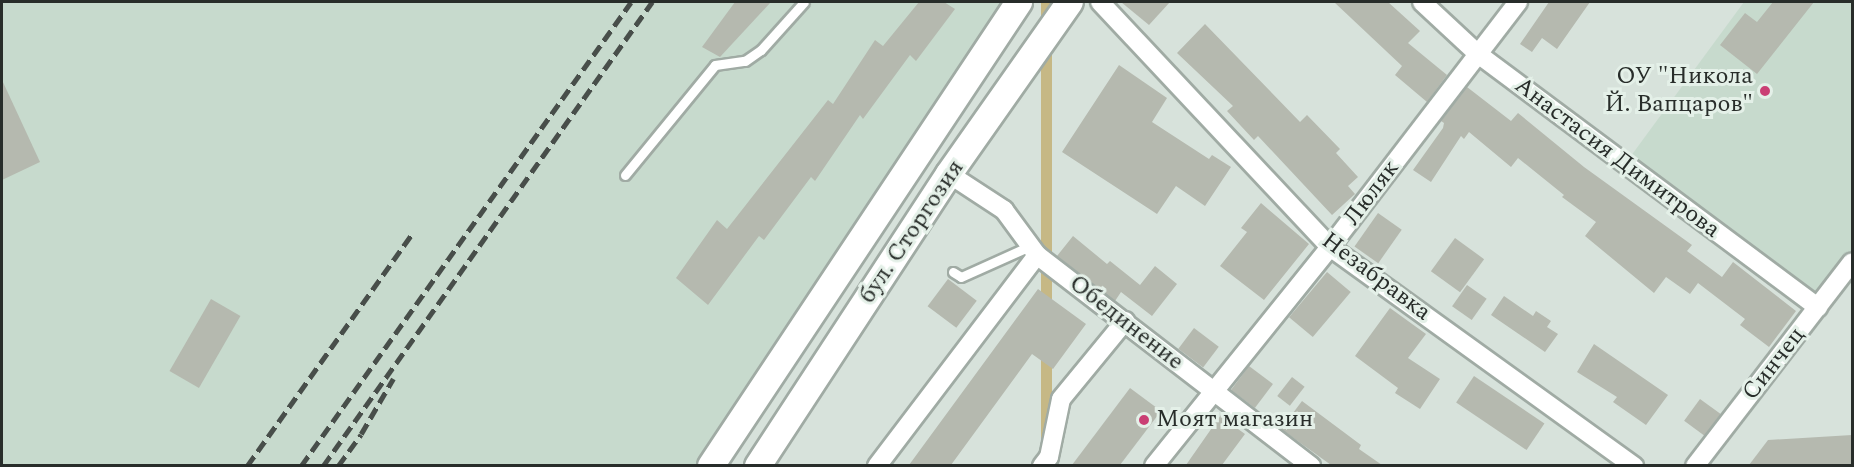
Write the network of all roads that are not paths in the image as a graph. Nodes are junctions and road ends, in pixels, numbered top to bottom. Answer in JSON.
{"nodes":[{"id":1,"x":804,"y":2,"type":"edge"},
{"id":2,"x":1019,"y":2,"type":"edge"},
{"id":3,"x":1070,"y":2,"type":"edge"},
{"id":4,"x":1100,"y":2,"type":"edge"},
{"id":5,"x":1422,"y":2,"type":"edge"},
{"id":6,"x":1518,"y":2,"type":"edge"},
{"id":7,"x":1478,"y":54,"type":"junction"},
{"id":8,"x":949,"y":174,"type":"junction"},
{"id":9,"x":625,"y":175,"type":"dead end"},
{"id":10,"x":1330,"y":247,"type":"junction"},
{"id":11,"x":1034,"y":251,"type":"junction"},
{"id":12,"x":1852,"y":262,"type":"edge"},
{"id":13,"x":953,"y":272,"type":"dead end"},
{"id":14,"x":1818,"y":307,"type":"junction"},
{"id":15,"x":1125,"y":321,"type":"junction"},
{"id":16,"x":1213,"y":391,"type":"junction"},
{"id":17,"x":711,"y":465,"type":"edge"},
{"id":18,"x":758,"y":465,"type":"edge"},
{"id":19,"x":877,"y":465,"type":"edge"},
{"id":20,"x":1042,"y":465,"type":"edge"},
{"id":21,"x":1154,"y":465,"type":"edge"},
{"id":22,"x":1311,"y":465,"type":"edge"},
{"id":23,"x":1634,"y":465,"type":"edge"},
{"id":24,"x":1695,"y":465,"type":"edge"}],
"edges":[{"from":1,"to":9,"type":"lane"},
{"from":2,"to":17,"type":"main road","name":"бул. Сторгозия"},
{"from":3,"to":8,"type":"main road","name":"бул. Сторгозия"},
{"from":4,"to":10,"type":"street","name":"Незабравка"},
{"from":5,"to":7,"type":"street","name":"Анастасия Димитрова"},
{"from":6,"to":7,"type":"street","name":"Люляк"},
{"from":7,"to":10,"type":"street","name":"Люляк"},
{"from":7,"to":14,"type":"street","name":"Анастасия Димитрова"},
{"from":8,"to":11,"type":"street","name":"Обединение"},
{"from":8,"to":18,"type":"main road","name":"бул. Сторгозия"},
{"from":10,"to":16,"type":"street","name":"Люляк"},
{"from":10,"to":23,"type":"street","name":"Незабравка"},
{"from":11,"to":13,"type":"lane"},
{"from":11,"to":15,"type":"street","name":"Обединение"},
{"from":11,"to":19,"type":"street"},
{"from":12,"to":14,"type":"street","name":"Синчец"},
{"from":14,"to":24,"type":"street","name":"Синчец"},
{"from":15,"to":16,"type":"street","name":"Обединение"},
{"from":15,"to":20,"type":"street"},
{"from":16,"to":21,"type":"street","name":"Люляк"},
{"from":16,"to":22,"type":"street","name":"Обединение"}]}
